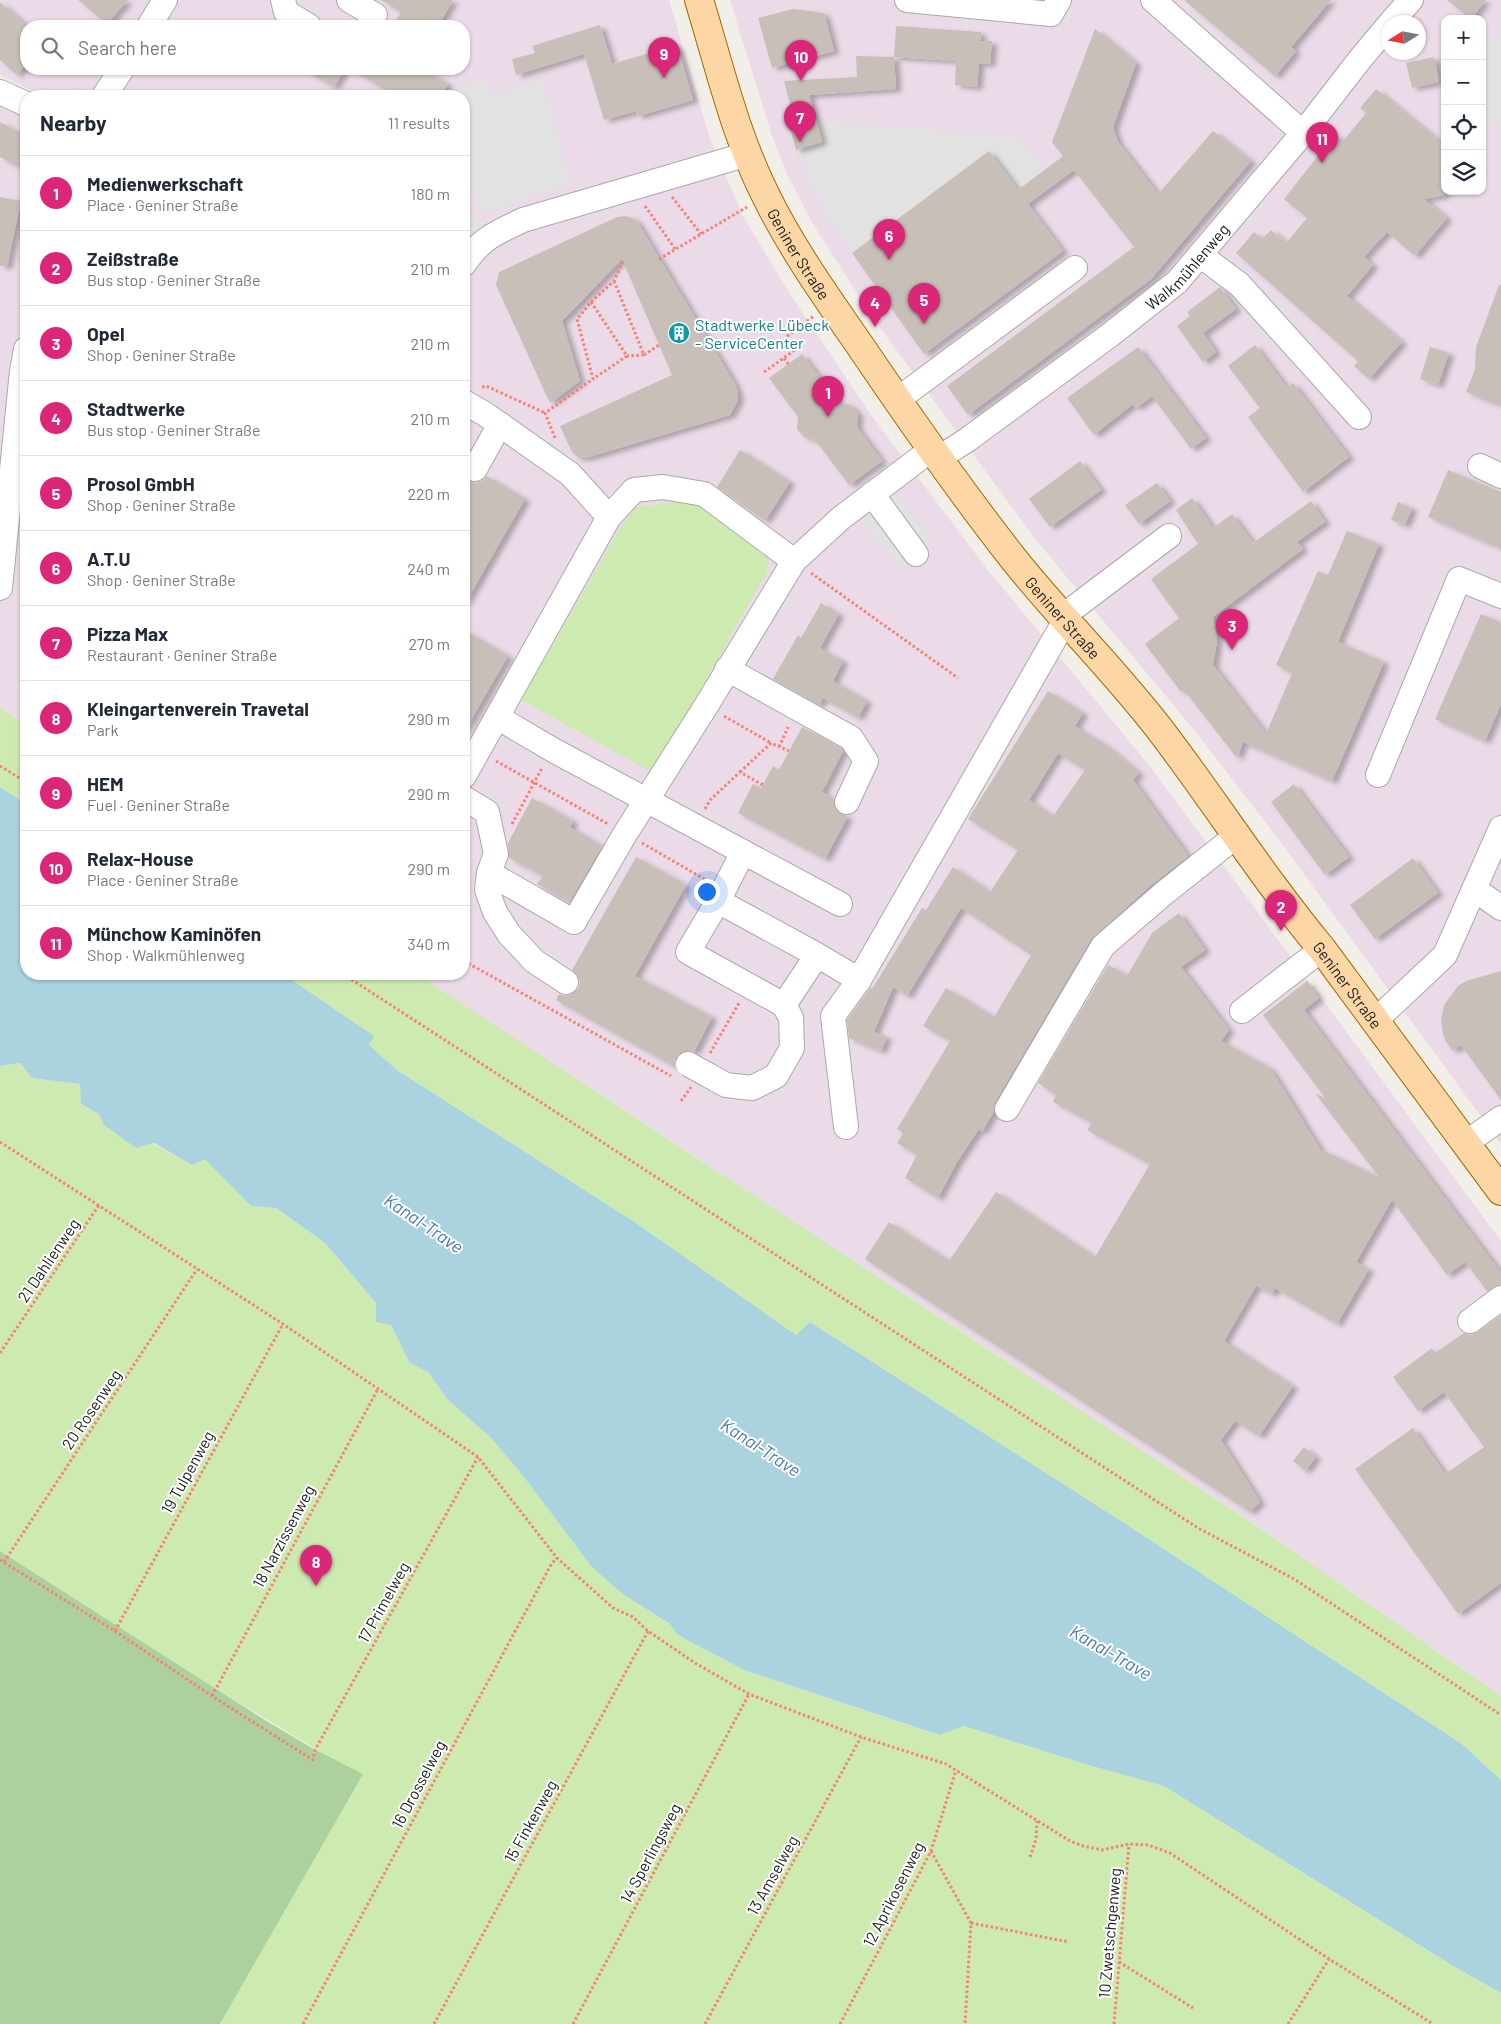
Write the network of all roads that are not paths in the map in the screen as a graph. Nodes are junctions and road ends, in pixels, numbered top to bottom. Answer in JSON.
{"nodes":[{"id":1,"x":165,"y":0,"type":"edge"},
{"id":2,"x":283,"y":0,"type":"edge"},
{"id":3,"x":349,"y":0,"type":"edge"},
{"id":4,"x":699,"y":0,"type":"edge"},
{"id":5,"x":907,"y":0,"type":"edge"},
{"id":6,"x":1059,"y":0,"type":"edge"},
{"id":7,"x":1153,"y":0,"type":"edge"},
{"id":8,"x":1411,"y":0,"type":"edge"},
{"id":9,"x":1397,"y":15,"type":"edge"},
{"id":10,"x":153,"y":20,"type":"edge"},
{"id":11,"x":299,"y":20,"type":"edge"},
{"id":12,"x":372,"y":20,"type":"edge"},
{"id":13,"x":1381,"y":34,"type":"edge"},
{"id":14,"x":118,"y":75,"type":"edge"},
{"id":15,"x":108,"y":90,"type":"edge"},
{"id":16,"x":0,"y":92,"type":"edge"},
{"id":17,"x":20,"y":101,"type":"edge"},
{"id":18,"x":1303,"y":133,"type":"junction"},
{"id":19,"x":748,"y":154,"type":"junction"},
{"id":20,"x":470,"y":255,"type":"edge"},
{"id":21,"x":1200,"y":255,"type":"junction"},
{"id":22,"x":1075,"y":268,"type":"dead end"},
{"id":23,"x":20,"y":391,"type":"edge"},
{"id":24,"x":471,"y":395,"type":"edge"},
{"id":25,"x":897,"y":400,"type":"junction"},
{"id":26,"x":1359,"y":418,"type":"dead end"},
{"id":27,"x":500,"y":424,"type":"junction"},
{"id":28,"x":936,"y":453,"type":"junction"},
{"id":29,"x":475,"y":469,"type":"dead end"},
{"id":30,"x":872,"y":494,"type":"junction"},
{"id":31,"x":608,"y":518,"type":"junction"},
{"id":32,"x":1169,"y":536,"type":"dead end"},
{"id":33,"x":916,"y":554,"type":"dead end"},
{"id":34,"x":794,"y":561,"type":"junction"},
{"id":35,"x":0,"y":588,"type":"edge"},
{"id":36,"x":1501,"y":596,"type":"edge"},
{"id":37,"x":1065,"y":618,"type":"junction"},
{"id":38,"x":727,"y":669,"type":"junction"},
{"id":39,"x":497,"y":717,"type":"junction"},
{"id":40,"x":470,"y":765,"type":"edge"},
{"id":41,"x":1378,"y":775,"type":"dead end"},
{"id":42,"x":647,"y":801,"type":"junction"},
{"id":43,"x":470,"y":802,"type":"edge"},
{"id":44,"x":847,"y":802,"type":"dead end"},
{"id":45,"x":1236,"y":836,"type":"junction"},
{"id":46,"x":1499,"y":839,"type":"edge"},
{"id":47,"x":743,"y":852,"type":"junction"},
{"id":48,"x":492,"y":864,"type":"junction"},
{"id":49,"x":1474,"y":889,"type":"junction"},
{"id":50,"x":721,"y":895,"type":"junction"},
{"id":51,"x":840,"y":904,"type":"dead end"},
{"id":52,"x":1501,"y":908,"type":"edge"},
{"id":53,"x":1322,"y":949,"type":"junction"},
{"id":54,"x":817,"y":955,"type":"junction"},
{"id":55,"x":858,"y":980,"type":"junction"},
{"id":56,"x":566,"y":982,"type":"dead end"},
{"id":57,"x":784,"y":1005,"type":"junction"},
{"id":58,"x":1242,"y":1011,"type":"dead end"},
{"id":59,"x":1375,"y":1021,"type":"junction"},
{"id":60,"x":694,"y":1076,"type":"road end"},
{"id":61,"x":1006,"y":1109,"type":"dead end"},
{"id":62,"x":1501,"y":1118,"type":"edge"},
{"id":63,"x":846,"y":1127,"type":"dead end"},
{"id":64,"x":1466,"y":1143,"type":"junction"},
{"id":65,"x":1501,"y":1191,"type":"edge"},
{"id":66,"x":1501,"y":1298,"type":"edge"},
{"id":67,"x":1470,"y":1321,"type":"dead end"}],
"edges":[{"from":1,"to":10,"type":"street"},
{"from":2,"to":11,"type":"street"},
{"from":3,"to":12,"type":"street"},
{"from":4,"to":19,"type":"main road","name":"Geniner Straße"},
{"from":5,"to":6,"type":"street"},
{"from":7,"to":18,"type":"street"},
{"from":8,"to":9,"type":"street"},
{"from":13,"to":18,"type":"street","name":"Walkmühlenweg"},
{"from":14,"to":15,"type":"street"},
{"from":16,"to":17,"type":"street"},
{"from":18,"to":21,"type":"street","name":"Walkmühlenweg"},
{"from":19,"to":20,"type":"street"},
{"from":19,"to":25,"type":"main road","name":"Geniner Straße"},
{"from":21,"to":26,"type":"street"},
{"from":21,"to":28,"type":"street","name":"Walkmühlenweg"},
{"from":22,"to":25,"type":"street"},
{"from":23,"to":35,"type":"street"},
{"from":24,"to":27,"type":"street"},
{"from":25,"to":28,"type":"main road","name":"Geniner Straße"},
{"from":27,"to":29,"type":"street"},
{"from":27,"to":31,"type":"street"},
{"from":28,"to":30,"type":"street","name":"Walkmühlenweg"},
{"from":28,"to":37,"type":"main road","name":"Geniner Straße"},
{"from":30,"to":33,"type":"street"},
{"from":30,"to":34,"type":"street","name":"Walkmühlenweg"},
{"from":31,"to":34,"type":"street"},
{"from":31,"to":39,"type":"street"},
{"from":32,"to":37,"type":"street"},
{"from":34,"to":38,"type":"street","name":"Walkmühlenweg"},
{"from":36,"to":41,"type":"street"},
{"from":37,"to":45,"type":"main road","name":"Geniner Straße"},
{"from":37,"to":55,"type":"street"},
{"from":38,"to":42,"type":"street","name":"Walkmühlenweg"},
{"from":38,"to":44,"type":"street"},
{"from":39,"to":40,"type":"street"},
{"from":39,"to":42,"type":"street"},
{"from":42,"to":47,"type":"street"},
{"from":42,"to":48,"type":"street","name":"Walkmühlenweg"},
{"from":43,"to":48,"type":"street"},
{"from":45,"to":53,"type":"main road","name":"Geniner Straße"},
{"from":45,"to":61,"type":"street"},
{"from":46,"to":49,"type":"street"},
{"from":47,"to":50,"type":"street"},
{"from":47,"to":51,"type":"street"},
{"from":48,"to":56,"type":"street"},
{"from":49,"to":52,"type":"street"},
{"from":49,"to":59,"type":"street"},
{"from":50,"to":54,"type":"street"},
{"from":50,"to":57,"type":"street"},
{"from":53,"to":58,"type":"street"},
{"from":53,"to":59,"type":"main road","name":"Geniner Straße"},
{"from":54,"to":55,"type":"street"},
{"from":54,"to":57,"type":"street"},
{"from":55,"to":63,"type":"street"},
{"from":57,"to":60,"type":"street"},
{"from":59,"to":64,"type":"main road","name":"Geniner Straße"},
{"from":62,"to":64,"type":"street"},
{"from":64,"to":65,"type":"main road","name":"Geniner Straße"},
{"from":66,"to":67,"type":"street"}]}
